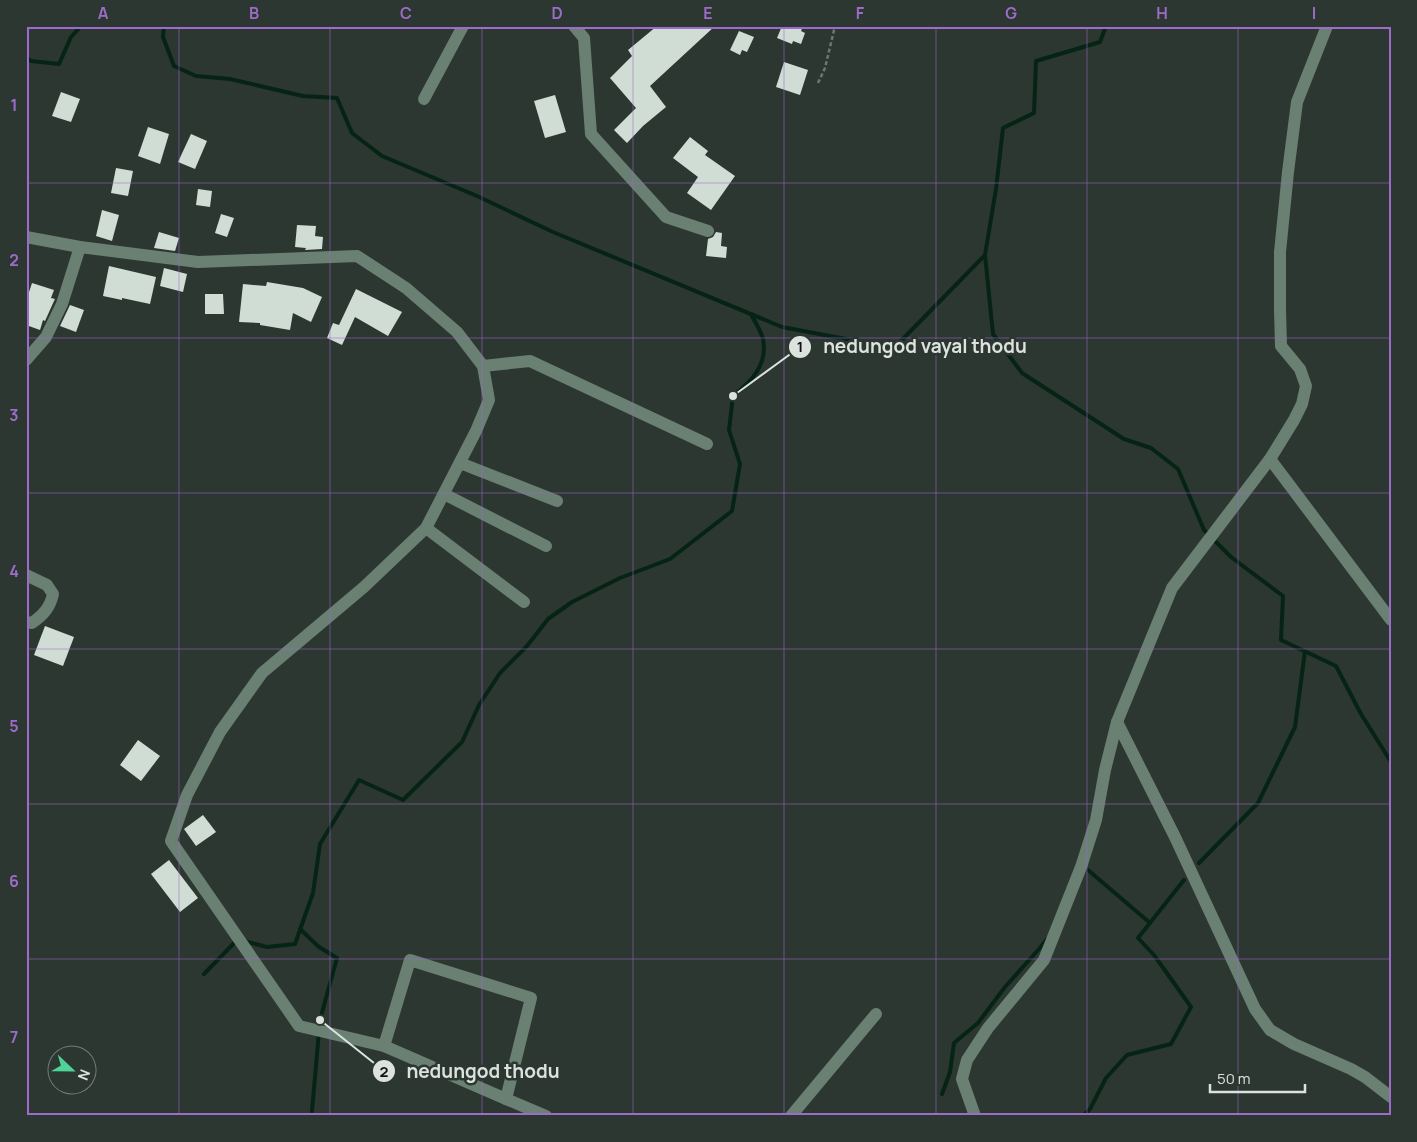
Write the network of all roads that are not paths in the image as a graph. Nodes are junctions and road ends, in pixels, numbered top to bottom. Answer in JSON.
{"nodes":[{"id":1,"x":463,"y":26,"type":"edge"},
{"id":2,"x":574,"y":26,"type":"edge"},
{"id":3,"x":1327,"y":26,"type":"edge"},
{"id":4,"x":424,"y":99,"type":"dead end"},
{"id":5,"x":708,"y":232,"type":"dead end"},
{"id":6,"x":26,"y":237,"type":"edge"},
{"id":7,"x":80,"y":247,"type":"junction"},
{"id":8,"x":26,"y":360,"type":"edge"},
{"id":9,"x":483,"y":366,"type":"junction"},
{"id":10,"x":707,"y":444,"type":"dead end"},
{"id":11,"x":1270,"y":459,"type":"junction"},
{"id":12,"x":460,"y":463,"type":"junction"},
{"id":13,"x":444,"y":494,"type":"junction"},
{"id":14,"x":557,"y":501,"type":"dead end"},
{"id":15,"x":426,"y":528,"type":"junction"},
{"id":16,"x":546,"y":546,"type":"dead end"},
{"id":17,"x":26,"y":576,"type":"edge"},
{"id":18,"x":524,"y":602,"type":"dead end"},
{"id":19,"x":1391,"y":620,"type":"edge"},
{"id":20,"x":26,"y":622,"type":"edge"},
{"id":21,"x":1117,"y":722,"type":"junction"},
{"id":22,"x":876,"y":1014,"type":"dead end"},
{"id":23,"x":384,"y":1046,"type":"junction"},
{"id":24,"x":1391,"y":1097,"type":"edge"},
{"id":25,"x":506,"y":1099,"type":"junction"},
{"id":26,"x":546,"y":1116,"type":"edge"},
{"id":27,"x":791,"y":1116,"type":"edge"},
{"id":28,"x":975,"y":1116,"type":"edge"}],
"edges":[{"from":1,"to":4,"type":"street"},
{"from":2,"to":5,"type":"street"},
{"from":3,"to":11,"type":"street"},
{"from":6,"to":7,"type":"street"},
{"from":7,"to":8,"type":"street"},
{"from":7,"to":9,"type":"street"},
{"from":9,"to":10,"type":"street"},
{"from":9,"to":12,"type":"street"},
{"from":11,"to":19,"type":"street"},
{"from":11,"to":21,"type":"street"},
{"from":12,"to":13,"type":"street"},
{"from":12,"to":14,"type":"street"},
{"from":13,"to":15,"type":"street"},
{"from":13,"to":16,"type":"street"},
{"from":15,"to":18,"type":"street"},
{"from":15,"to":23,"type":"street"},
{"from":17,"to":20,"type":"street"},
{"from":21,"to":24,"type":"street"},
{"from":21,"to":28,"type":"street"},
{"from":22,"to":27,"type":"street"},
{"from":23,"to":25,"type":"street"},
{"from":23,"to":25,"type":"street"},
{"from":25,"to":26,"type":"street"}]}
